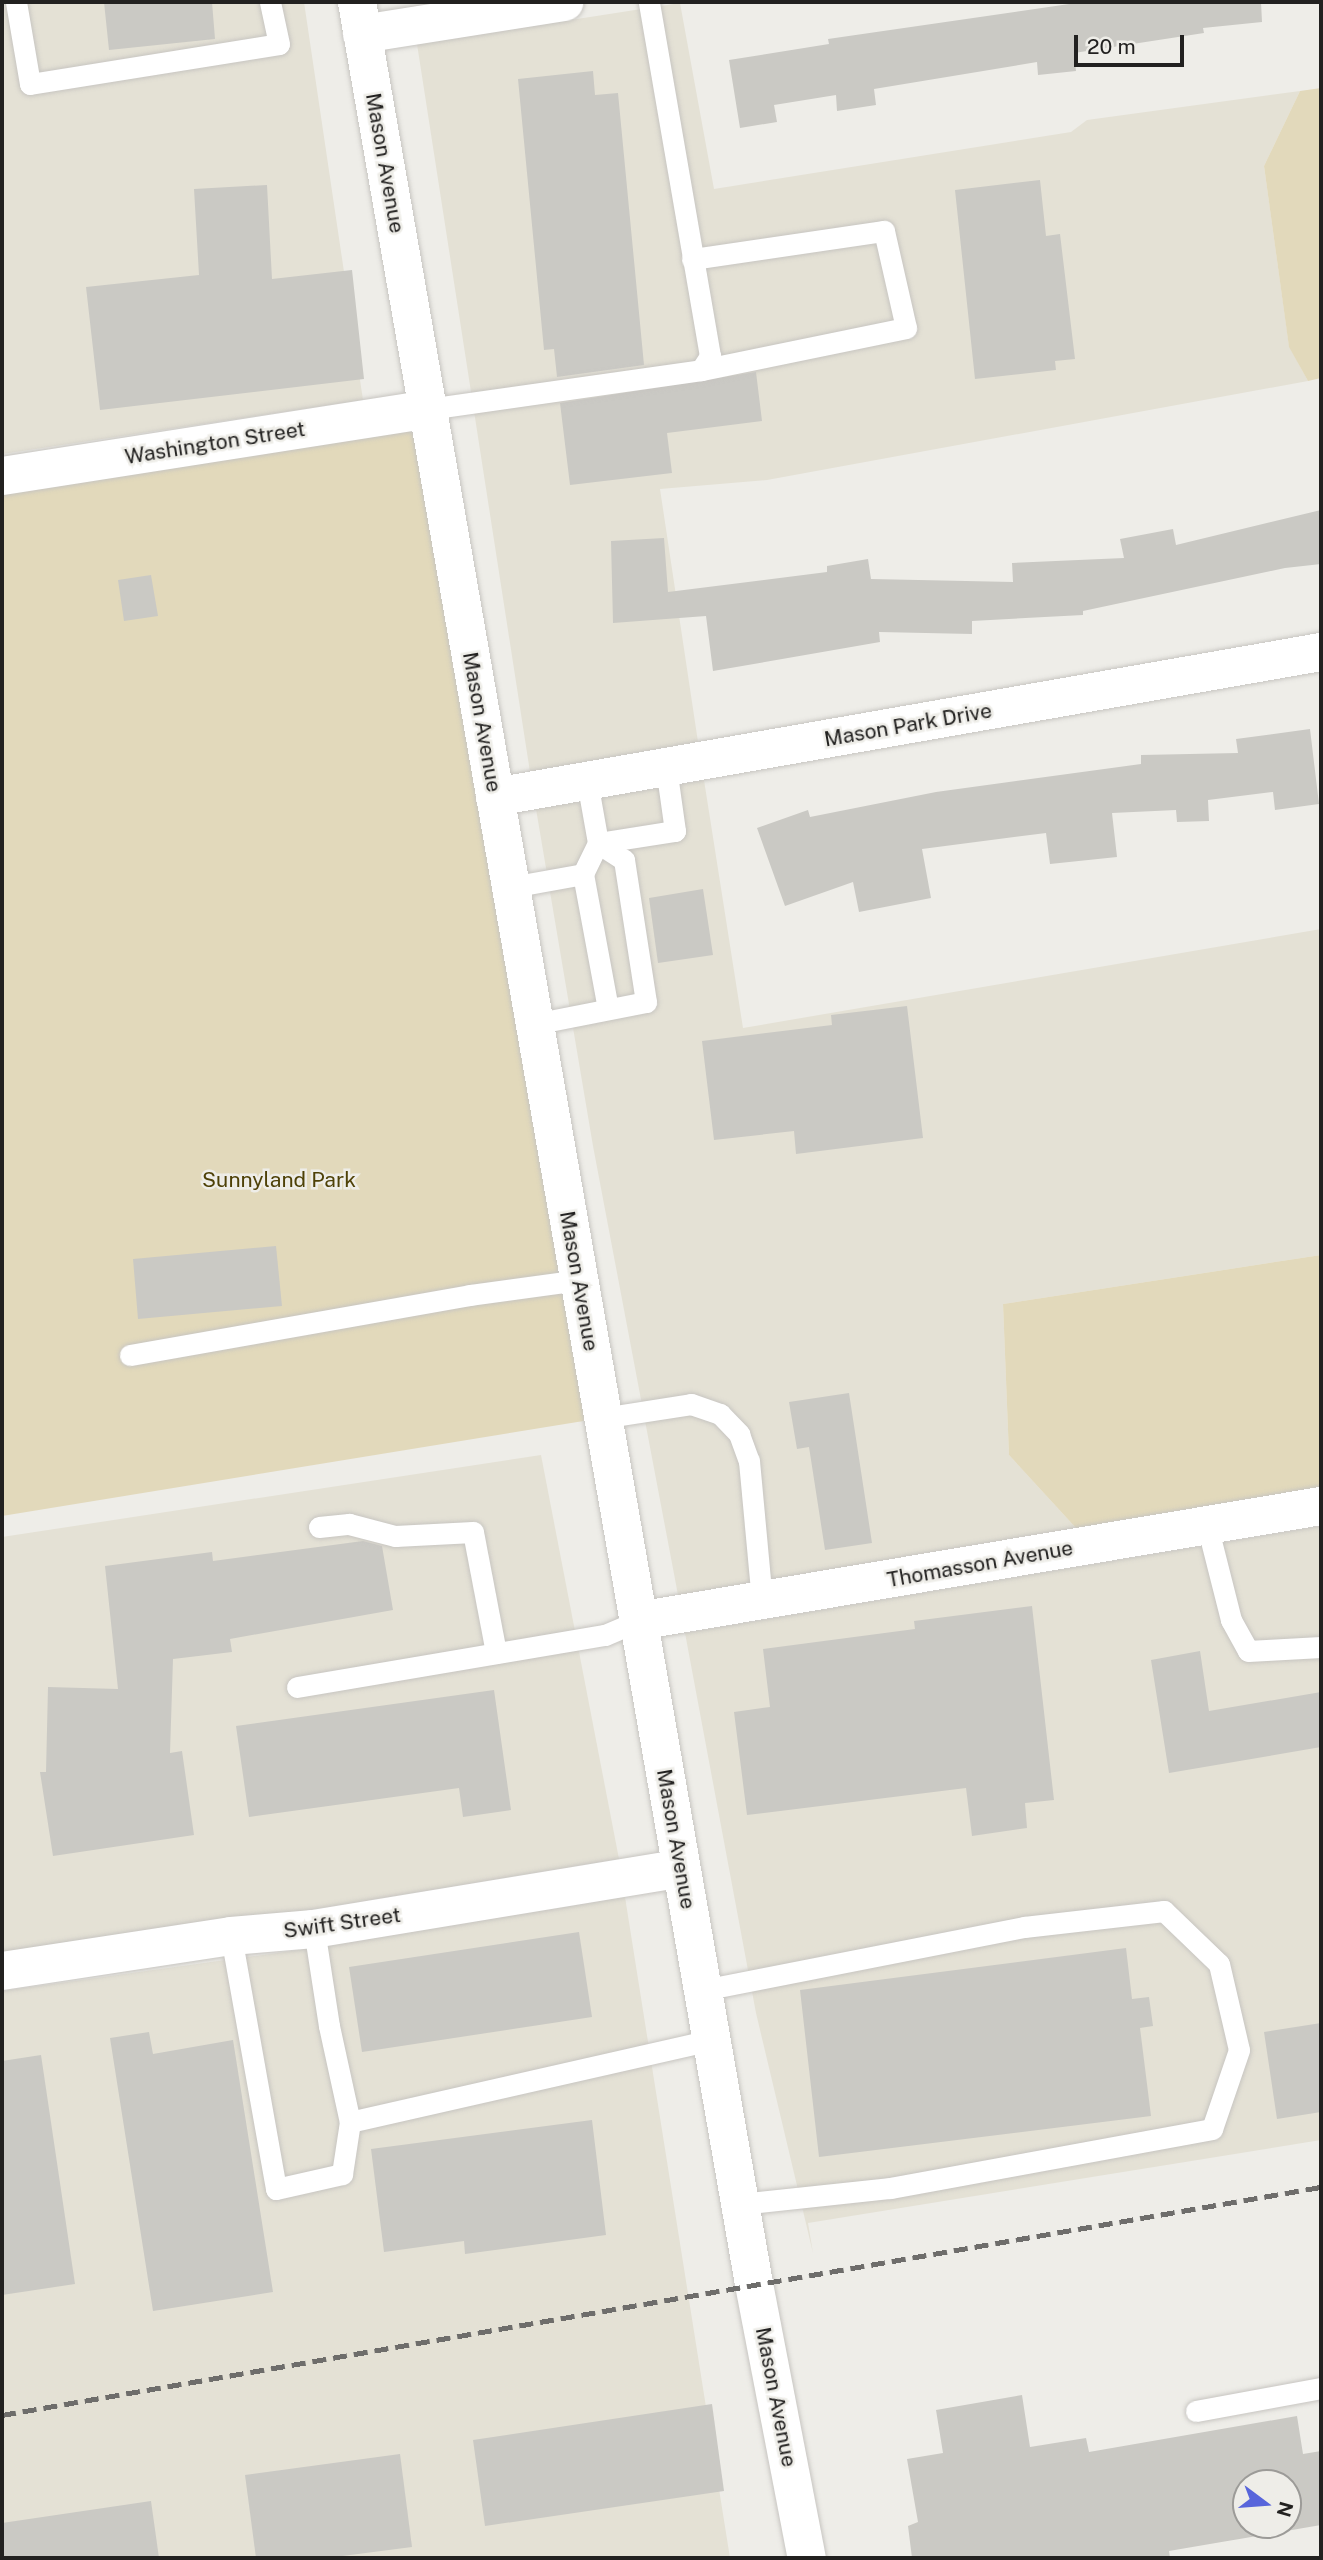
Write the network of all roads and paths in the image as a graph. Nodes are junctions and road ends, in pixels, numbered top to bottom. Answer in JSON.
{"nodes":[{"id":1,"x":16,"y":2,"type":"edge"},
{"id":2,"x":270,"y":2,"type":"edge"},
{"id":3,"x":564,"y":2,"type":"edge"},
{"id":4,"x":649,"y":2,"type":"edge"},
{"id":5,"x":453,"y":10,"type":"edge"},
{"id":6,"x":360,"y":18,"type":"edge"},
{"id":7,"x":692,"y":259,"type":"junction"},
{"id":8,"x":701,"y":370,"type":"junction"},
{"id":9,"x":428,"y":409,"type":"junction"},
{"id":10,"x":2,"y":476,"type":"edge"},
{"id":11,"x":1321,"y":652,"type":"edge"},
{"id":12,"x":666,"y":767,"type":"junction"},
{"id":13,"x":587,"y":781,"type":"junction"},
{"id":14,"x":495,"y":797,"type":"junction"},
{"id":15,"x":598,"y":843,"type":"junction"},
{"id":16,"x":583,"y":874,"type":"junction"},
{"id":17,"x":510,"y":887,"type":"junction"},
{"id":18,"x":608,"y":1009,"type":"junction"},
{"id":19,"x":534,"y":1024,"type":"junction"},
{"id":20,"x":579,"y":1280,"type":"junction"},
{"id":21,"x":130,"y":1355,"type":"dead end"},
{"id":22,"x":602,"y":1418,"type":"junction"},
{"id":23,"x":1321,"y":1506,"type":"edge"},
{"id":24,"x":1207,"y":1525,"type":"junction"},
{"id":25,"x":319,"y":1527,"type":"dead end"},
{"id":26,"x":762,"y":1601,"type":"junction"},
{"id":27,"x":638,"y":1621,"type":"junction"},
{"id":28,"x":1321,"y":1647,"type":"edge"},
{"id":29,"x":496,"y":1653,"type":"junction"},
{"id":30,"x":298,"y":1687,"type":"dead end"},
{"id":31,"x":681,"y":1868,"type":"junction"},
{"id":32,"x":314,"y":1929,"type":"junction"},
{"id":33,"x":231,"y":1936,"type":"junction"},
{"id":34,"x":2,"y":1971,"type":"edge"},
{"id":35,"x":703,"y":1990,"type":"junction"},
{"id":36,"x":712,"y":2040,"type":"junction"},
{"id":37,"x":350,"y":2122,"type":"junction"},
{"id":38,"x":741,"y":2204,"type":"junction"},
{"id":39,"x":1321,"y":2388,"type":"edge"},
{"id":40,"x":1196,"y":2411,"type":"dead end"},
{"id":41,"x":807,"y":2558,"type":"edge"}],
"edges":[{"from":1,"to":2,"type":"lane"},
{"from":3,"to":5,"type":"street"},
{"from":4,"to":7,"type":"lane"},
{"from":5,"to":6,"type":"street"},
{"from":6,"to":9,"type":"street","name":"Mason Avenue"},
{"from":7,"to":8,"type":"lane"},
{"from":7,"to":8,"type":"lane"},
{"from":8,"to":9,"type":"lane"},
{"from":9,"to":10,"type":"street","name":"Washington Street"},
{"from":9,"to":14,"type":"street","name":"Mason Avenue"},
{"from":11,"to":12,"type":"street","name":"Mason Park Drive"},
{"from":12,"to":13,"type":"street","name":"Mason Park Drive"},
{"from":12,"to":15,"type":"lane"},
{"from":13,"to":14,"type":"street","name":"Mason Park Drive"},
{"from":13,"to":15,"type":"lane"},
{"from":14,"to":17,"type":"street","name":"Mason Avenue"},
{"from":15,"to":16,"type":"lane"},
{"from":15,"to":18,"type":"lane"},
{"from":16,"to":17,"type":"lane"},
{"from":16,"to":18,"type":"lane"},
{"from":17,"to":19,"type":"street","name":"Mason Avenue"},
{"from":18,"to":19,"type":"lane"},
{"from":19,"to":20,"type":"street","name":"Mason Avenue"},
{"from":20,"to":21,"type":"lane"},
{"from":20,"to":22,"type":"street","name":"Mason Avenue"},
{"from":22,"to":26,"type":"lane"},
{"from":22,"to":27,"type":"street","name":"Mason Avenue"},
{"from":23,"to":24,"type":"street","name":"Thomasson Avenue"},
{"from":24,"to":26,"type":"street","name":"Thomasson Avenue"},
{"from":24,"to":28,"type":"lane"},
{"from":25,"to":29,"type":"lane"},
{"from":26,"to":27,"type":"street","name":"Thomasson Avenue"},
{"from":27,"to":29,"type":"lane"},
{"from":27,"to":31,"type":"street","name":"Mason Avenue"},
{"from":29,"to":30,"type":"lane"},
{"from":31,"to":32,"type":"street","name":"Swift Street"},
{"from":31,"to":35,"type":"street","name":"Mason Avenue"},
{"from":32,"to":33,"type":"street","name":"Swift Street"},
{"from":32,"to":37,"type":"lane"},
{"from":33,"to":34,"type":"street","name":"Swift Street"},
{"from":33,"to":37,"type":"lane"},
{"from":35,"to":36,"type":"street","name":"Mason Avenue"},
{"from":35,"to":38,"type":"lane"},
{"from":36,"to":37,"type":"lane"},
{"from":36,"to":38,"type":"street","name":"Mason Avenue"},
{"from":38,"to":41,"type":"street","name":"Mason Avenue"},
{"from":39,"to":40,"type":"lane"}]}
